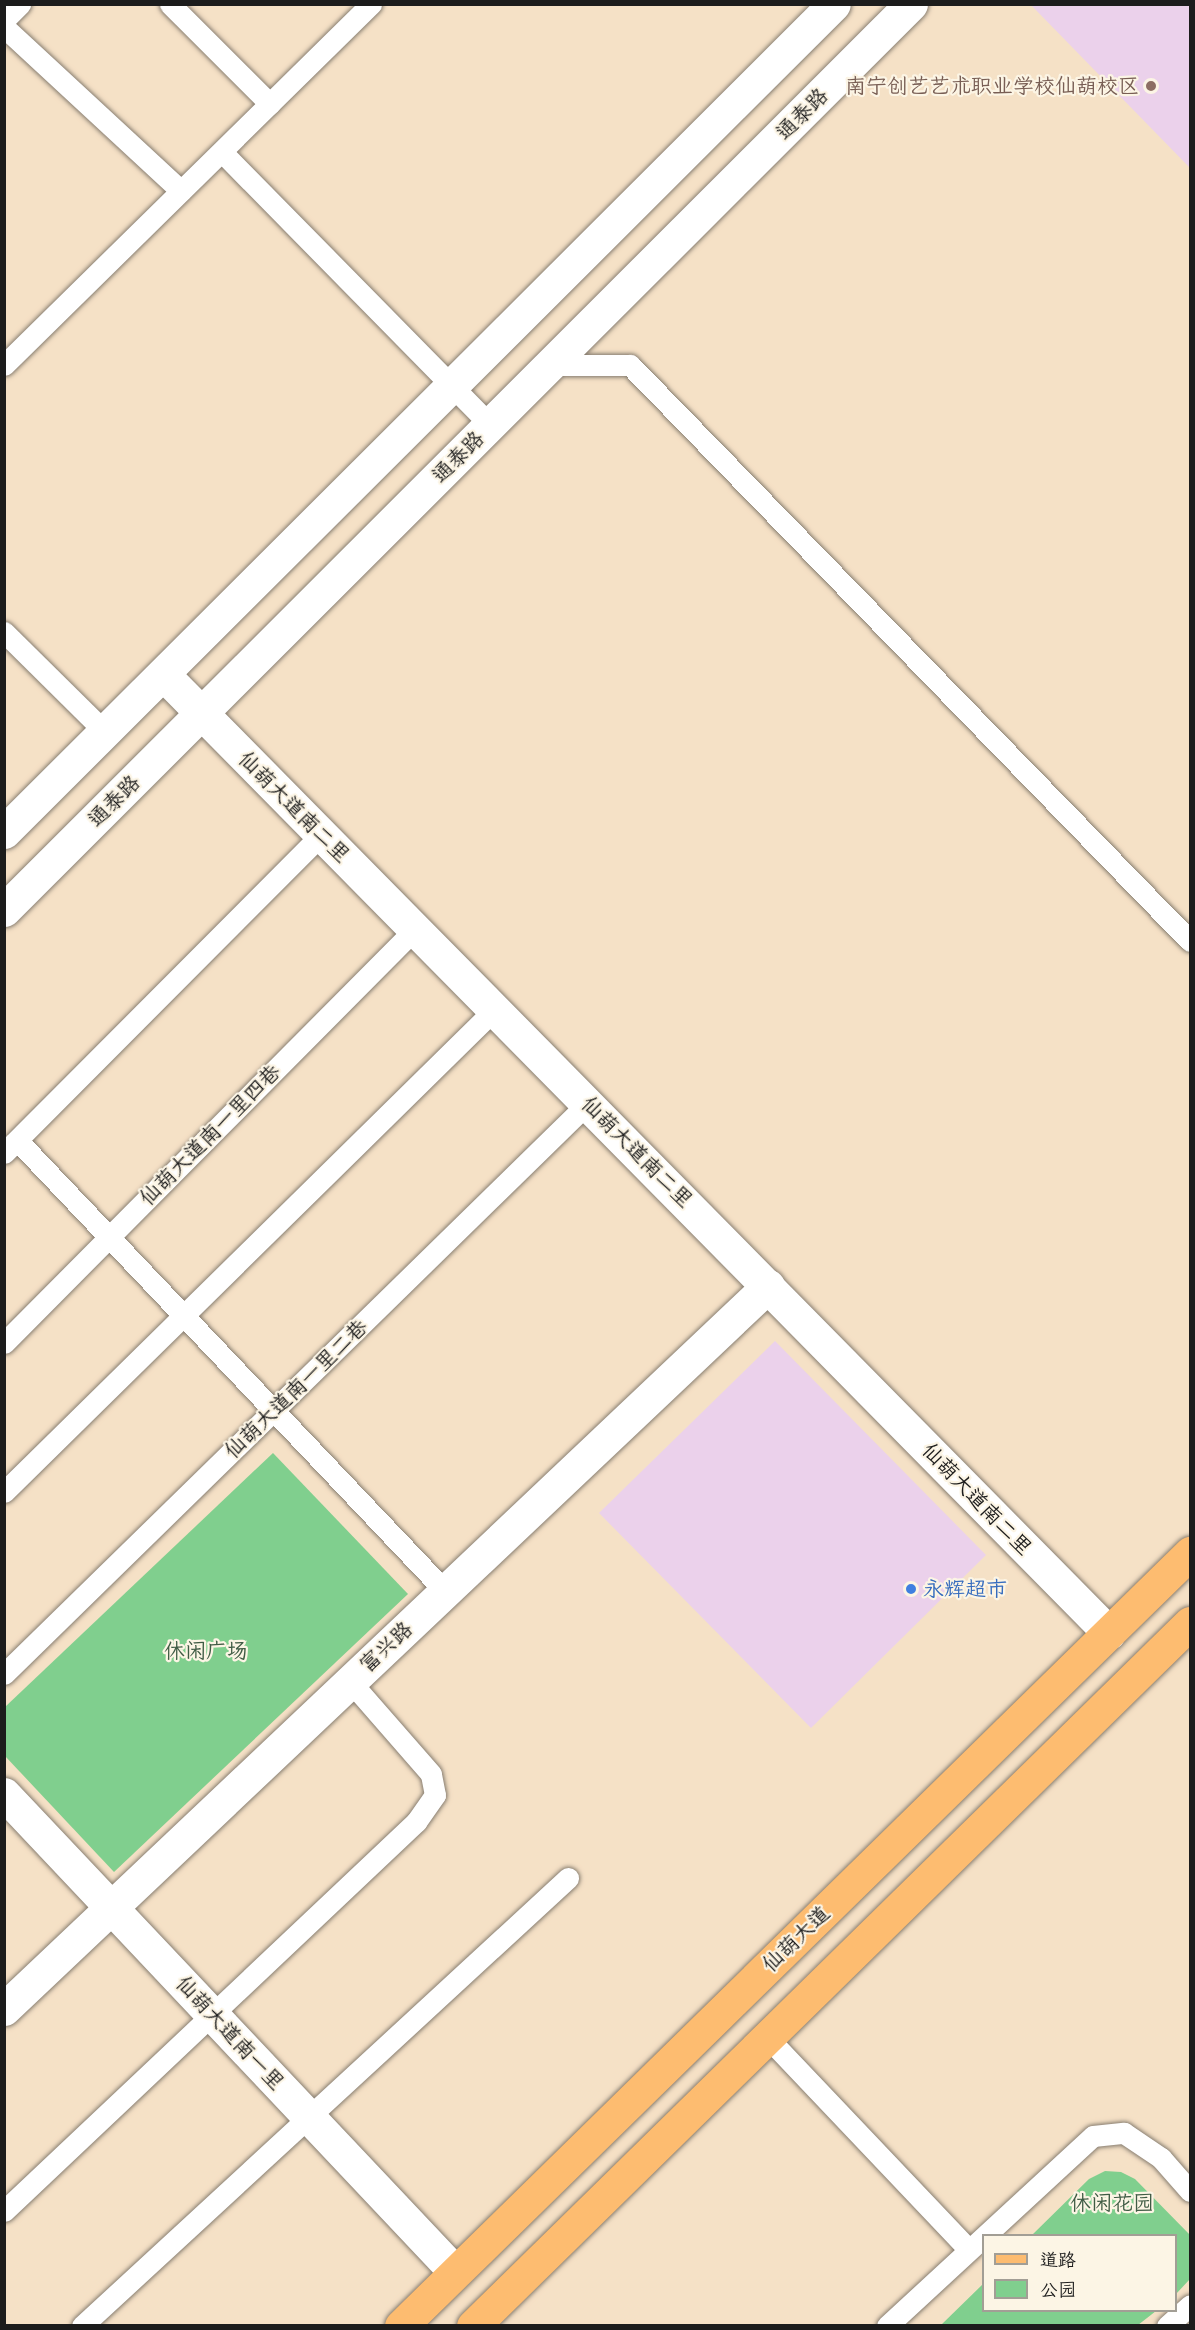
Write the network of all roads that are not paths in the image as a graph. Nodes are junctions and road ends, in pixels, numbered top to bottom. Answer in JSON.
{"nodes":[{"id":1,"x":20,"y":4,"type":"edge"},
{"id":2,"x":170,"y":4,"type":"edge"},
{"id":3,"x":371,"y":4,"type":"edge"},
{"id":4,"x":834,"y":4,"type":"edge"},
{"id":5,"x":911,"y":4,"type":"edge"},
{"id":6,"x":4,"y":20,"type":"edge"},
{"id":7,"x":4,"y":27,"type":"edge"},
{"id":8,"x":270,"y":104,"type":"junction"},
{"id":9,"x":222,"y":152,"type":"junction"},
{"id":10,"x":181,"y":191,"type":"junction"},
{"id":11,"x":4,"y":365,"type":"edge"},
{"id":12,"x":550,"y":365,"type":"junction"},
{"id":13,"x":451,"y":386,"type":"junction"},
{"id":14,"x":490,"y":425,"type":"junction"},
{"id":15,"x":4,"y":632,"type":"edge"},
{"id":16,"x":163,"y":674,"type":"junction"},
{"id":17,"x":200,"y":715,"type":"junction"},
{"id":18,"x":105,"y":732,"type":"junction"},
{"id":19,"x":4,"y":832,"type":"edge"},
{"id":20,"x":322,"y":834,"type":"junction"},
{"id":21,"x":4,"y":910,"type":"edge"},
{"id":22,"x":416,"y":928,"type":"junction"},
{"id":23,"x":1191,"y":941,"type":"edge"},
{"id":24,"x":495,"y":1009,"type":"junction"},
{"id":25,"x":588,"y":1103,"type":"junction"},
{"id":26,"x":11,"y":1146,"type":"edge"},
{"id":27,"x":110,"y":1237,"type":"junction"},
{"id":28,"x":768,"y":1286,"type":"junction"},
{"id":29,"x":185,"y":1316,"type":"junction"},
{"id":30,"x":4,"y":1343,"type":"edge"},
{"id":31,"x":274,"y":1411,"type":"junction"},
{"id":32,"x":4,"y":1492,"type":"edge"},
{"id":33,"x":1191,"y":1553,"type":"edge"},
{"id":34,"x":445,"y":1591,"type":"junction"},
{"id":35,"x":1191,"y":1623,"type":"edge"},
{"id":36,"x":1109,"y":1633,"type":"junction"},
{"id":37,"x":4,"y":1674,"type":"edge"},
{"id":38,"x":350,"y":1681,"type":"junction"},
{"id":39,"x":4,"y":1794,"type":"edge"},
{"id":40,"x":568,"y":1878,"type":"dead end"},
{"id":41,"x":111,"y":1907,"type":"junction"},
{"id":42,"x":4,"y":2008,"type":"edge"},
{"id":43,"x":214,"y":2016,"type":"junction"},
{"id":44,"x":767,"y":2037,"type":"junction"},
{"id":45,"x":308,"y":2117,"type":"junction"},
{"id":46,"x":1191,"y":2191,"type":"edge"},
{"id":47,"x":4,"y":2211,"type":"edge"},
{"id":48,"x":985,"y":2234,"type":"edge"},
{"id":49,"x":982,"y":2236,"type":"edge"},
{"id":50,"x":968,"y":2249,"type":"junction"},
{"id":51,"x":455,"y":2272,"type":"junction"},
{"id":52,"x":1191,"y":2305,"type":"edge"},
{"id":53,"x":82,"y":2325,"type":"edge"},
{"id":54,"x":401,"y":2325,"type":"edge"},
{"id":55,"x":473,"y":2325,"type":"edge"},
{"id":56,"x":887,"y":2325,"type":"edge"},
{"id":57,"x":1167,"y":2325,"type":"edge"}],
"edges":[{"from":1,"to":6,"type":"lane"},
{"from":2,"to":8,"type":"lane"},
{"from":3,"to":8,"type":"lane"},
{"from":4,"to":13,"type":"street"},
{"from":5,"to":12,"type":"street","name":"通泰路"},
{"from":7,"to":10,"type":"lane"},
{"from":8,"to":9,"type":"lane"},
{"from":9,"to":10,"type":"lane"},
{"from":9,"to":13,"type":"lane"},
{"from":10,"to":11,"type":"lane"},
{"from":12,"to":14,"type":"street","name":"通泰路"},
{"from":12,"to":23,"type":"lane"},
{"from":13,"to":14,"type":"lane"},
{"from":13,"to":16,"type":"street"},
{"from":14,"to":17,"type":"street","name":"通泰路"},
{"from":15,"to":18,"type":"lane"},
{"from":16,"to":17,"type":"street","name":"仙葫大道南二里"},
{"from":16,"to":18,"type":"street"},
{"from":17,"to":20,"type":"street","name":"仙葫大道南二里"},
{"from":17,"to":21,"type":"street","name":"通泰路"},
{"from":18,"to":19,"type":"street"},
{"from":20,"to":22,"type":"street","name":"仙葫大道南二里"},
{"from":20,"to":26,"type":"lane"},
{"from":22,"to":24,"type":"street","name":"仙葫大道南二里"},
{"from":22,"to":27,"type":"lane","name":"仙葫大道南一里四巷"},
{"from":24,"to":25,"type":"street","name":"仙葫大道南二里"},
{"from":24,"to":29,"type":"lane"},
{"from":25,"to":28,"type":"street","name":"仙葫大道南二里"},
{"from":25,"to":31,"type":"lane","name":"仙葫大道南一里二巷"},
{"from":26,"to":27,"type":"lane"},
{"from":27,"to":29,"type":"lane"},
{"from":27,"to":30,"type":"lane","name":"仙葫大道南一里四巷"},
{"from":28,"to":34,"type":"street","name":"富兴路"},
{"from":28,"to":36,"type":"street","name":"仙葫大道南二里"},
{"from":29,"to":31,"type":"lane"},
{"from":29,"to":32,"type":"lane"},
{"from":31,"to":34,"type":"lane"},
{"from":31,"to":37,"type":"lane","name":"仙葫大道南一里二巷"},
{"from":33,"to":36,"type":"main road","name":"仙葫大道"},
{"from":34,"to":38,"type":"street","name":"富兴路"},
{"from":35,"to":44,"type":"main road"},
{"from":36,"to":51,"type":"main road","name":"仙葫大道"},
{"from":38,"to":41,"type":"street","name":"富兴路"},
{"from":38,"to":43,"type":"lane"},
{"from":39,"to":41,"type":"street","name":"仙葫大道南一里"},
{"from":40,"to":45,"type":"lane"},
{"from":41,"to":42,"type":"street","name":"富兴路"},
{"from":41,"to":43,"type":"street","name":"仙葫大道南一里"},
{"from":43,"to":45,"type":"street","name":"仙葫大道南一里"},
{"from":43,"to":47,"type":"lane"},
{"from":44,"to":50,"type":"lane"},
{"from":44,"to":55,"type":"main road"},
{"from":45,"to":51,"type":"street","name":"仙葫大道南一里"},
{"from":45,"to":53,"type":"lane"},
{"from":46,"to":48,"type":"lane"},
{"from":49,"to":50,"type":"lane"},
{"from":50,"to":56,"type":"lane"},
{"from":51,"to":54,"type":"main road","name":"仙葫大道"},
{"from":52,"to":57,"type":"lane"}]}
